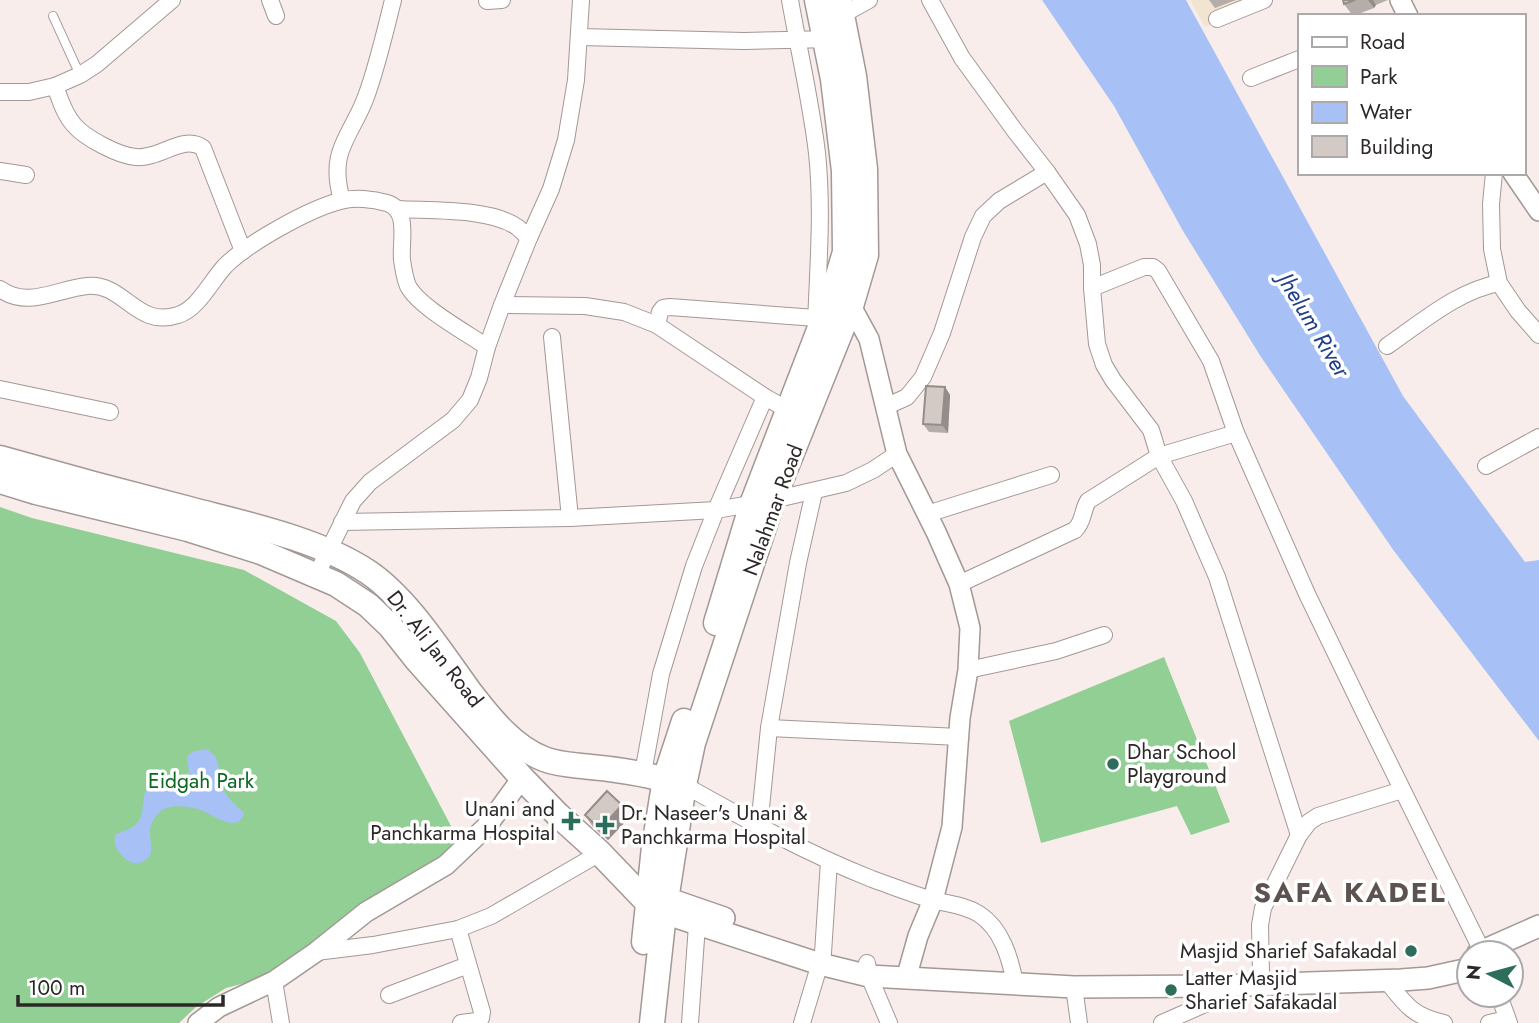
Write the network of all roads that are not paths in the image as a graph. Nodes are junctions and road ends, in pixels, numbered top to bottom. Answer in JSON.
{"nodes":[{"id":1,"x":172,"y":0,"type":"edge"},
{"id":2,"x":271,"y":0,"type":"edge"},
{"id":3,"x":393,"y":0,"type":"edge"},
{"id":4,"x":581,"y":0,"type":"edge"},
{"id":5,"x":790,"y":0,"type":"edge"},
{"id":6,"x":817,"y":0,"type":"edge"},
{"id":7,"x":869,"y":0,"type":"edge"},
{"id":8,"x":930,"y":0,"type":"edge"},
{"id":9,"x":1264,"y":0,"type":"edge"},
{"id":10,"x":53,"y":16,"type":"dead end"},
{"id":11,"x":276,"y":16,"type":"dead end"},
{"id":12,"x":1217,"y":19,"type":"dead end"},
{"id":13,"x":838,"y":23,"type":"edge"},
{"id":14,"x":580,"y":37,"type":"junction"},
{"id":15,"x":797,"y":40,"type":"junction"},
{"id":16,"x":1298,"y":59,"type":"edge"},
{"id":17,"x":80,"y":75,"type":"junction"},
{"id":18,"x":1251,"y":78,"type":"dead end"},
{"id":19,"x":55,"y":86,"type":"junction"},
{"id":20,"x":0,"y":92,"type":"edge"},
{"id":21,"x":0,"y":171,"type":"edge"},
{"id":22,"x":1047,"y":172,"type":"junction"},
{"id":23,"x":26,"y":175,"type":"dead end"},
{"id":24,"x":1494,"y":175,"type":"edge"},
{"id":25,"x":1514,"y":175,"type":"edge"},
{"id":26,"x":342,"y":200,"type":"junction"},
{"id":27,"x":398,"y":209,"type":"junction"},
{"id":28,"x":1539,"y":211,"type":"edge"},
{"id":29,"x":529,"y":238,"type":"junction"},
{"id":30,"x":243,"y":251,"type":"junction"},
{"id":31,"x":1499,"y":283,"type":"junction"},
{"id":32,"x":1092,"y":288,"type":"junction"},
{"id":33,"x":0,"y":289,"type":"edge"},
{"id":34,"x":502,"y":305,"type":"junction"},
{"id":35,"x":828,"y":316,"type":"junction"},
{"id":36,"x":657,"y":325,"type":"junction"},
{"id":37,"x":1539,"y":335,"type":"edge"},
{"id":38,"x":552,"y":337,"type":"dead end"},
{"id":39,"x":1387,"y":345,"type":"dead end"},
{"id":40,"x":487,"y":347,"type":"junction"},
{"id":41,"x":0,"y":389,"type":"edge"},
{"id":42,"x":765,"y":397,"type":"junction"},
{"id":43,"x":885,"y":407,"type":"junction"},
{"id":44,"x":788,"y":410,"type":"junction"},
{"id":45,"x":110,"y":412,"type":"dead end"},
{"id":46,"x":1237,"y":433,"type":"junction"},
{"id":47,"x":1539,"y":437,"type":"edge"},
{"id":48,"x":897,"y":454,"type":"junction"},
{"id":49,"x":1159,"y":456,"type":"junction"},
{"id":50,"x":0,"y":458,"type":"edge"},
{"id":51,"x":1486,"y":466,"type":"dead end"},
{"id":52,"x":1051,"y":475,"type":"dead end"},
{"id":53,"x":0,"y":481,"type":"edge"},
{"id":54,"x":814,"y":492,"type":"junction"},
{"id":55,"x":763,"y":502,"type":"junction"},
{"id":56,"x":716,"y":510,"type":"junction"},
{"id":57,"x":927,"y":514,"type":"junction"},
{"id":58,"x":570,"y":518,"type":"junction"},
{"id":59,"x":342,"y":522,"type":"junction"},
{"id":60,"x":328,"y":551,"type":"junction"},
{"id":61,"x":317,"y":575,"type":"junction"},
{"id":62,"x":959,"y":584,"type":"junction"},
{"id":63,"x":1104,"y":635,"type":"dead end"},
{"id":64,"x":968,"y":670,"type":"junction"},
{"id":65,"x":769,"y":728,"type":"junction"},
{"id":66,"x":959,"y":737,"type":"junction"},
{"id":67,"x":522,"y":778,"type":"junction"},
{"id":68,"x":664,"y":779,"type":"junction"},
{"id":69,"x":1402,"y":790,"type":"junction"},
{"id":70,"x":759,"y":827,"type":"junction"},
{"id":71,"x":1299,"y":835,"type":"junction"},
{"id":72,"x":600,"y":853,"type":"junction"},
{"id":73,"x":829,"y":861,"type":"junction"},
{"id":74,"x":933,"y":900,"type":"junction"},
{"id":75,"x":659,"y":905,"type":"junction"},
{"id":76,"x":698,"y":925,"type":"junction"},
{"id":77,"x":1539,"y":926,"type":"edge"},
{"id":78,"x":458,"y":929,"type":"junction"},
{"id":79,"x":1471,"y":939,"type":"edge"},
{"id":80,"x":1510,"y":939,"type":"edge"},
{"id":81,"x":316,"y":952,"type":"junction"},
{"id":82,"x":822,"y":959,"type":"junction"},
{"id":83,"x":1455,"y":961,"type":"edge"},
{"id":84,"x":468,"y":965,"type":"junction"},
{"id":85,"x":909,"y":968,"type":"junction"},
{"id":86,"x":868,"y":969,"type":"junction"},
{"id":87,"x":1455,"y":972,"type":"edge"},
{"id":88,"x":1261,"y":975,"type":"junction"},
{"id":89,"x":1014,"y":979,"type":"junction"},
{"id":90,"x":1386,"y":980,"type":"junction"},
{"id":91,"x":274,"y":981,"type":"junction"},
{"id":92,"x":1215,"y":986,"type":"junction"},
{"id":93,"x":1074,"y":987,"type":"junction"},
{"id":94,"x":389,"y":995,"type":"dead end"},
{"id":95,"x":1170,"y":1021,"type":"edge"},
{"id":96,"x":1508,"y":1021,"type":"edge"},
{"id":97,"x":198,"y":1023,"type":"edge"},
{"id":98,"x":281,"y":1023,"type":"edge"},
{"id":99,"x":461,"y":1023,"type":"edge"},
{"id":100,"x":636,"y":1023,"type":"edge"},
{"id":101,"x":652,"y":1023,"type":"edge"},
{"id":102,"x":690,"y":1023,"type":"edge"},
{"id":103,"x":802,"y":1023,"type":"edge"},
{"id":104,"x":888,"y":1023,"type":"edge"},
{"id":105,"x":1079,"y":1023,"type":"edge"},
{"id":106,"x":1444,"y":1023,"type":"edge"},
{"id":107,"x":1489,"y":1023,"type":"edge"}],
"edges":[{"from":1,"to":17,"type":"street"},
{"from":2,"to":11,"type":"street"},
{"from":3,"to":26,"type":"street"},
{"from":4,"to":14,"type":"street"},
{"from":5,"to":15,"type":"street"},
{"from":6,"to":13,"type":"main road","name":"Nalahmar Road"},
{"from":7,"to":13,"type":"street"},
{"from":8,"to":22,"type":"street"},
{"from":9,"to":12,"type":"street"},
{"from":10,"to":17,"type":"lane"},
{"from":13,"to":15,"type":"street"},
{"from":13,"to":35,"type":"main road","name":"Nalahmar Road"},
{"from":14,"to":15,"type":"street"},
{"from":14,"to":29,"type":"street"},
{"from":15,"to":35,"type":"street"},
{"from":16,"to":18,"type":"street"},
{"from":17,"to":19,"type":"street"},
{"from":19,"to":20,"type":"street"},
{"from":19,"to":30,"type":"street"},
{"from":21,"to":23,"type":"street"},
{"from":22,"to":32,"type":"street"},
{"from":22,"to":43,"type":"street"},
{"from":24,"to":31,"type":"street"},
{"from":25,"to":28,"type":"street"},
{"from":26,"to":27,"type":"street"},
{"from":26,"to":30,"type":"street"},
{"from":27,"to":29,"type":"street"},
{"from":27,"to":40,"type":"street"},
{"from":29,"to":34,"type":"street"},
{"from":30,"to":33,"type":"street"},
{"from":31,"to":37,"type":"street"},
{"from":31,"to":39,"type":"street"},
{"from":32,"to":46,"type":"street"},
{"from":32,"to":49,"type":"street"},
{"from":34,"to":36,"type":"street"},
{"from":34,"to":40,"type":"street"},
{"from":35,"to":36,"type":"street"},
{"from":35,"to":43,"type":"street"},
{"from":35,"to":44,"type":"main road","name":"Nalahmar Road"},
{"from":35,"to":55,"type":"main road","name":"Nalahmar Road"},
{"from":36,"to":42,"type":"street"},
{"from":38,"to":58,"type":"street"},
{"from":40,"to":59,"type":"street"},
{"from":41,"to":45,"type":"street"},
{"from":42,"to":44,"type":"street"},
{"from":42,"to":56,"type":"street"},
{"from":43,"to":48,"type":"street"},
{"from":44,"to":55,"type":"main road","name":"Nalahmar Road"},
{"from":46,"to":49,"type":"street"},
{"from":46,"to":69,"type":"street"},
{"from":47,"to":51,"type":"street"},
{"from":48,"to":54,"type":"street"},
{"from":48,"to":57,"type":"street"},
{"from":49,"to":62,"type":"street"},
{"from":49,"to":71,"type":"street"},
{"from":50,"to":60,"type":"main road","name":"Dr. Ali Jan Road"},
{"from":52,"to":57,"type":"street"},
{"from":53,"to":61,"type":"main road","name":"Dr. Ali Jan Road"},
{"from":54,"to":55,"type":"street"},
{"from":54,"to":65,"type":"street"},
{"from":55,"to":56,"type":"street"},
{"from":55,"to":68,"type":"main road","name":"Nalahmar Road"},
{"from":56,"to":58,"type":"street"},
{"from":56,"to":68,"type":"street"},
{"from":57,"to":62,"type":"street"},
{"from":58,"to":59,"type":"street"},
{"from":59,"to":60,"type":"street"},
{"from":60,"to":61,"type":"street"},
{"from":60,"to":68,"type":"main road","name":"Dr. Ali Jan Road"},
{"from":61,"to":67,"type":"main road","name":"Dr. Ali Jan Road"},
{"from":62,"to":64,"type":"street"},
{"from":63,"to":64,"type":"street"},
{"from":64,"to":66,"type":"street"},
{"from":65,"to":66,"type":"street"},
{"from":65,"to":70,"type":"street"},
{"from":66,"to":74,"type":"street"},
{"from":67,"to":72,"type":"main road","name":"Dr. Ali Jan Road"},
{"from":67,"to":81,"type":"street"},
{"from":68,"to":70,"type":"street"},
{"from":68,"to":75,"type":"main road","name":"Nalahmar Road"},
{"from":69,"to":71,"type":"street"},
{"from":69,"to":79,"type":"street"},
{"from":70,"to":73,"type":"street"},
{"from":71,"to":88,"type":"street"},
{"from":72,"to":75,"type":"main road","name":"Dr. Ali Jan Road"},
{"from":72,"to":78,"type":"street"},
{"from":73,"to":74,"type":"street"},
{"from":73,"to":82,"type":"street"},
{"from":74,"to":85,"type":"street"},
{"from":74,"to":89,"type":"street"},
{"from":75,"to":76,"type":"main road"},
{"from":75,"to":82,"type":"main road"},
{"from":75,"to":100,"type":"main road","name":"Nalahmar Road"},
{"from":75,"to":101,"type":"main road","name":"Nalahmar Road"},
{"from":76,"to":82,"type":"main road"},
{"from":76,"to":102,"type":"street"},
{"from":77,"to":80,"type":"main road"},
{"from":78,"to":81,"type":"street"},
{"from":78,"to":84,"type":"street"},
{"from":81,"to":91,"type":"street"},
{"from":82,"to":86,"type":"main road"},
{"from":82,"to":103,"type":"street"},
{"from":83,"to":88,"type":"main road"},
{"from":84,"to":94,"type":"street"},
{"from":84,"to":99,"type":"street"},
{"from":85,"to":86,"type":"main road"},
{"from":85,"to":89,"type":"main road"},
{"from":86,"to":89,"type":"main road"},
{"from":86,"to":104,"type":"street"},
{"from":87,"to":90,"type":"main road"},
{"from":88,"to":89,"type":"main road"},
{"from":89,"to":93,"type":"main road"},
{"from":90,"to":92,"type":"main road"},
{"from":90,"to":106,"type":"street"},
{"from":91,"to":97,"type":"street"},
{"from":91,"to":98,"type":"street"},
{"from":92,"to":93,"type":"main road"},
{"from":92,"to":95,"type":"street"},
{"from":93,"to":105,"type":"street"},
{"from":96,"to":107,"type":"street"}]}
